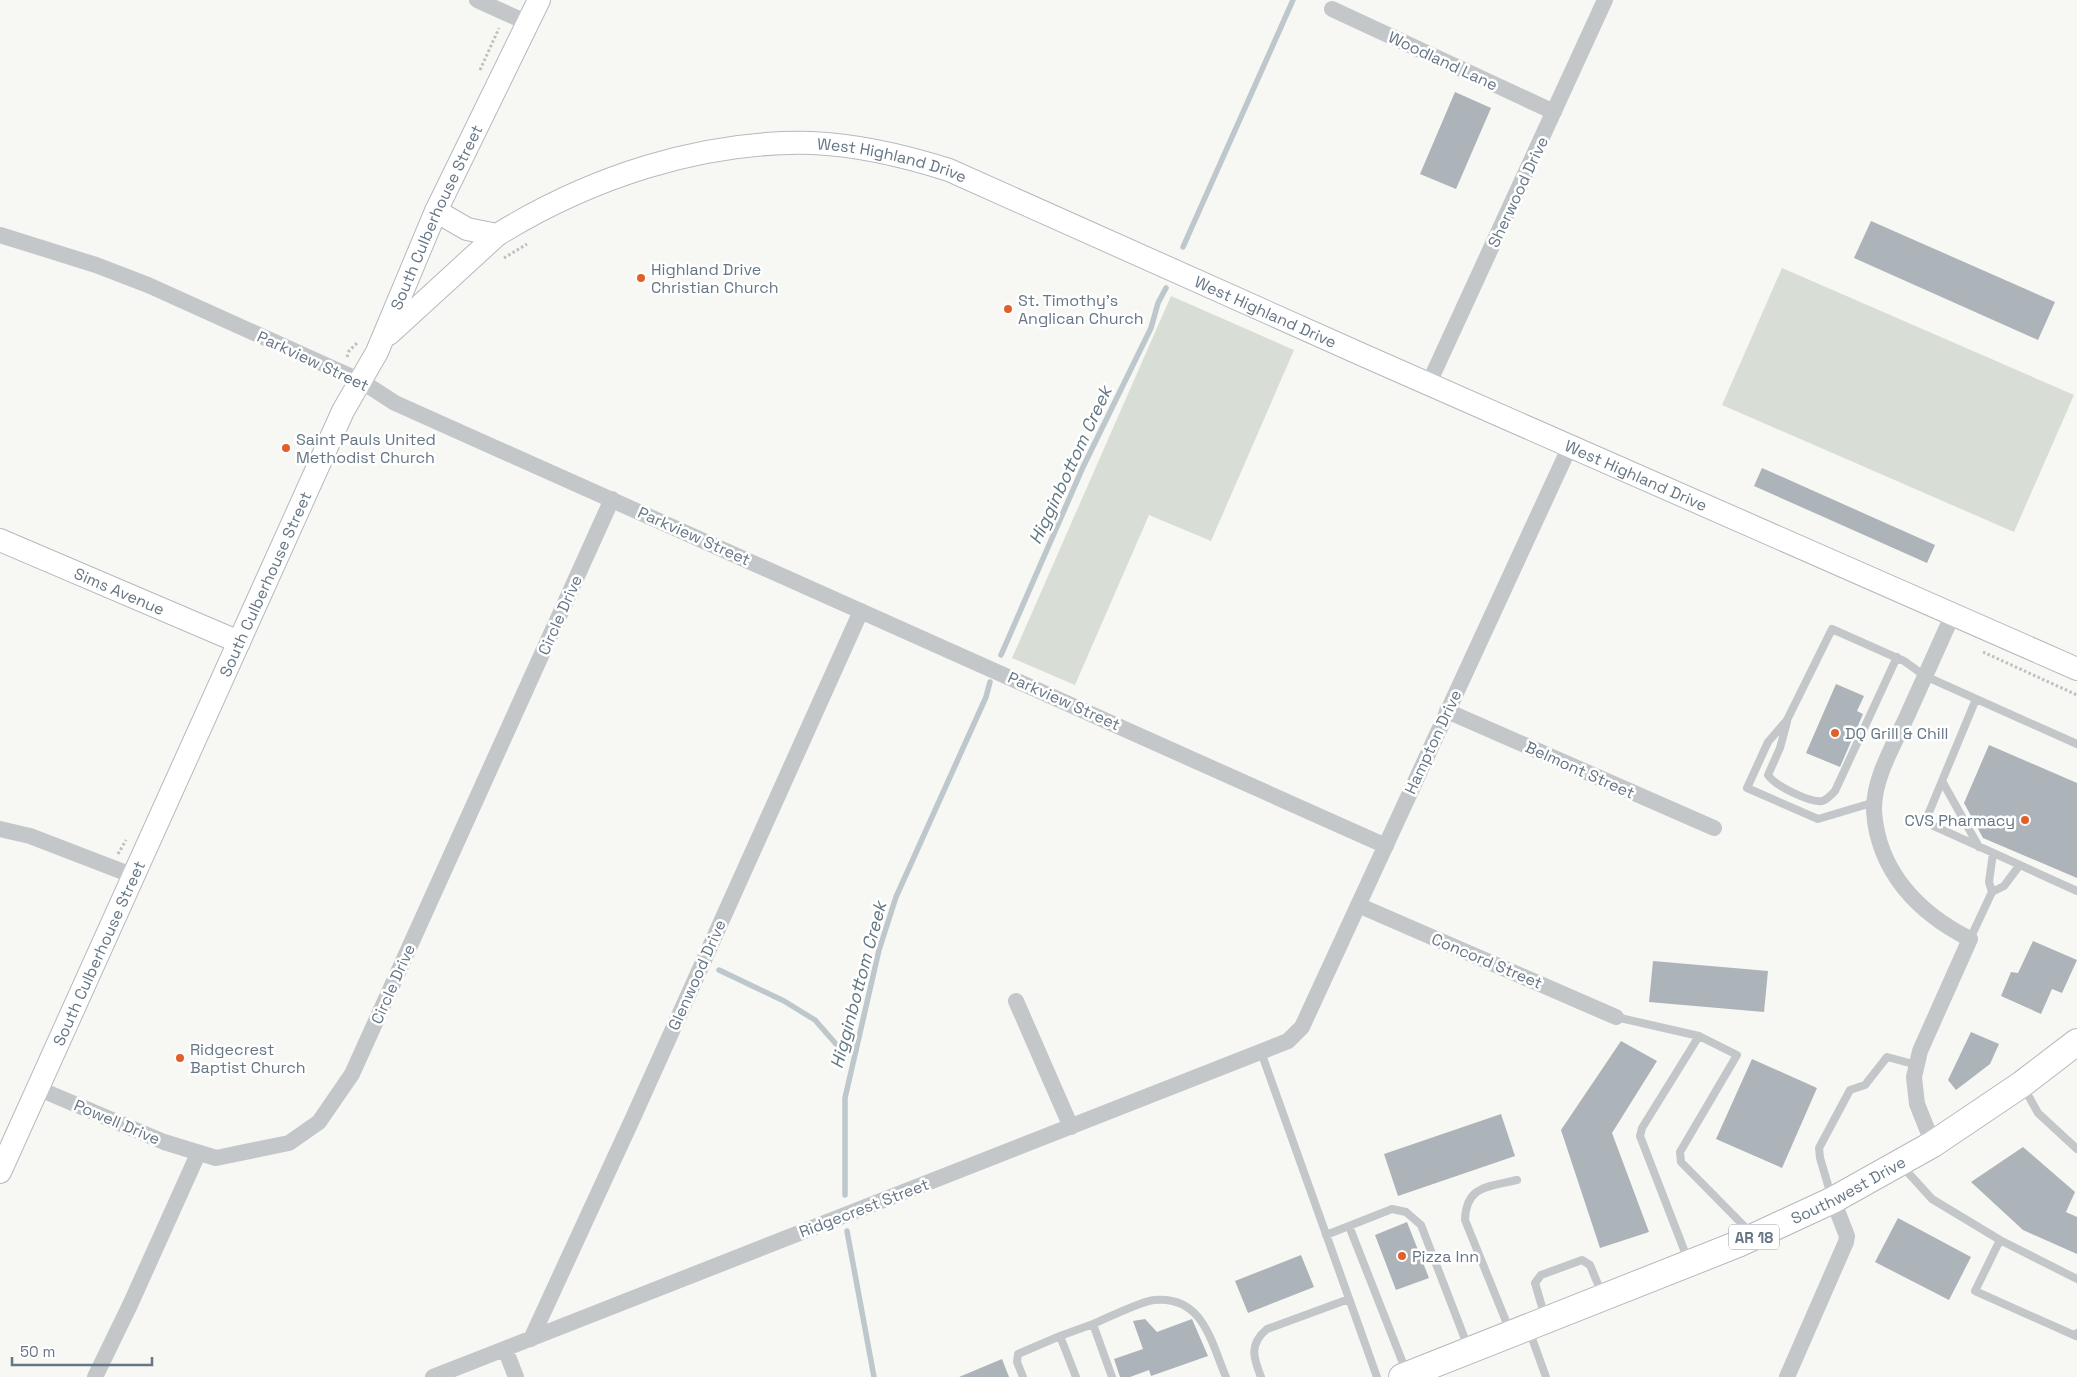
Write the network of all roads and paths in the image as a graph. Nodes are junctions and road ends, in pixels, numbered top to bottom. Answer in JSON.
{"nodes":[{"id":1,"x":477,"y":0,"type":"edge"},
{"id":2,"x":538,"y":0,"type":"edge"},
{"id":3,"x":1605,"y":0,"type":"edge"},
{"id":4,"x":1332,"y":9,"type":"dead end"},
{"id":5,"x":528,"y":23,"type":"junction"},
{"id":6,"x":1554,"y":112,"type":"junction"},
{"id":7,"x":436,"y":211,"type":"junction"},
{"id":8,"x":0,"y":235,"type":"edge"},
{"id":9,"x":497,"y":236,"type":"junction"},
{"id":10,"x":528,"y":243,"type":"dead end"},
{"id":11,"x":497,"y":263,"type":"dead end"},
{"id":12,"x":372,"y":345,"type":"junction"},
{"id":13,"x":361,"y":381,"type":"junction"},
{"id":14,"x":1429,"y":384,"type":"junction"},
{"id":15,"x":1570,"y":446,"type":"junction"},
{"id":16,"x":612,"y":499,"type":"junction"},
{"id":17,"x":0,"y":540,"type":"edge"},
{"id":18,"x":861,"y":610,"type":"junction"},
{"id":19,"x":1954,"y":614,"type":"junction"},
{"id":20,"x":238,"y":642,"type":"junction"},
{"id":21,"x":1978,"y":650,"type":"dead end"},
{"id":22,"x":1896,"y":657,"type":"junction"},
{"id":23,"x":2077,"y":669,"type":"edge"},
{"id":24,"x":1925,"y":676,"type":"junction"},
{"id":25,"x":2077,"y":695,"type":"edge"},
{"id":26,"x":1976,"y":699,"type":"junction"},
{"id":27,"x":1447,"y":711,"type":"junction"},
{"id":28,"x":1787,"y":720,"type":"junction"},
{"id":29,"x":2077,"y":744,"type":"edge"},
{"id":30,"x":1942,"y":781,"type":"junction"},
{"id":31,"x":1876,"y":802,"type":"junction"},
{"id":32,"x":1714,"y":828,"type":"dead end"},
{"id":33,"x":0,"y":829,"type":"edge"},
{"id":34,"x":1386,"y":846,"type":"junction"},
{"id":35,"x":1979,"y":847,"type":"junction"},
{"id":36,"x":1993,"y":854,"type":"junction"},
{"id":37,"x":2019,"y":866,"type":"junction"},
{"id":38,"x":134,"y":876,"type":"junction"},
{"id":39,"x":2077,"y":891,"type":"edge"},
{"id":40,"x":1992,"y":892,"type":"junction"},
{"id":41,"x":1358,"y":905,"type":"junction"},
{"id":42,"x":1970,"y":939,"type":"junction"},
{"id":43,"x":1016,"y":1000,"type":"dead end"},
{"id":44,"x":1616,"y":1017,"type":"joint"},
{"id":45,"x":1294,"y":1036,"type":"joint"},
{"id":46,"x":1699,"y":1036,"type":"junction"},
{"id":47,"x":2077,"y":1042,"type":"edge"},
{"id":48,"x":1262,"y":1052,"type":"junction"},
{"id":49,"x":1917,"y":1065,"type":"junction"},
{"id":50,"x":2022,"y":1084,"type":"junction"},
{"id":51,"x":37,"y":1088,"type":"junction"},
{"id":52,"x":1071,"y":1127,"type":"junction"},
{"id":53,"x":1933,"y":1144,"type":"junction"},
{"id":54,"x":2077,"y":1149,"type":"edge"},
{"id":55,"x":198,"y":1154,"type":"junction"},
{"id":56,"x":1899,"y":1162,"type":"junction"},
{"id":57,"x":0,"y":1171,"type":"edge"},
{"id":58,"x":1517,"y":1180,"type":"dead end"},
{"id":59,"x":1833,"y":1200,"type":"junction"},
{"id":60,"x":1349,"y":1226,"type":"junction"},
{"id":61,"x":1326,"y":1235,"type":"junction"},
{"id":62,"x":1754,"y":1237,"type":"junction"},
{"id":63,"x":2000,"y":1240,"type":"junction"},
{"id":64,"x":1690,"y":1264,"type":"junction"},
{"id":65,"x":2077,"y":1279,"type":"edge"},
{"id":66,"x":1604,"y":1299,"type":"junction"},
{"id":67,"x":1349,"y":1300,"type":"junction"},
{"id":68,"x":1093,"y":1324,"type":"junction"},
{"id":69,"x":1529,"y":1328,"type":"junction"},
{"id":70,"x":2077,"y":1333,"type":"edge"},
{"id":71,"x":1060,"y":1336,"type":"junction"},
{"id":72,"x":531,"y":1339,"type":"junction"},
{"id":73,"x":505,"y":1349,"type":"junction"},
{"id":74,"x":1470,"y":1351,"type":"junction"},
{"id":75,"x":1405,"y":1376,"type":"edge"},
{"id":76,"x":95,"y":1377,"type":"edge"},
{"id":77,"x":433,"y":1377,"type":"edge"},
{"id":78,"x":516,"y":1377,"type":"edge"},
{"id":79,"x":1023,"y":1377,"type":"edge"},
{"id":80,"x":1076,"y":1377,"type":"edge"},
{"id":81,"x":1112,"y":1377,"type":"edge"},
{"id":82,"x":1226,"y":1377,"type":"edge"},
{"id":83,"x":1261,"y":1377,"type":"edge"},
{"id":84,"x":1377,"y":1377,"type":"edge"},
{"id":85,"x":1546,"y":1377,"type":"edge"},
{"id":86,"x":1786,"y":1377,"type":"edge"}],
"edges":[{"from":1,"to":5,"type":"street"},
{"from":2,"to":5,"type":"street","name":"South Culberhouse Street"},
{"from":3,"to":6,"type":"street","name":"Sherwood Drive"},
{"from":4,"to":6,"type":"street","name":"Woodland Lane"},
{"from":5,"to":7,"type":"street","name":"South Culberhouse Street"},
{"from":6,"to":14,"type":"street","name":"Sherwood Drive"},
{"from":7,"to":9,"type":"street"},
{"from":7,"to":12,"type":"street","name":"South Culberhouse Street"},
{"from":8,"to":13,"type":"street","name":"Parkview Street"},
{"from":9,"to":12,"type":"street","name":"West Highland Drive"},
{"from":9,"to":14,"type":"street","name":"West Highland Drive"},
{"from":10,"to":11,"type":"path"},
{"from":12,"to":13,"type":"street","name":"South Culberhouse Street"},
{"from":13,"to":16,"type":"street","name":"Parkview Street"},
{"from":13,"to":20,"type":"street","name":"South Culberhouse Street"},
{"from":14,"to":15,"type":"street","name":"West Highland Drive"},
{"from":15,"to":19,"type":"street","name":"West Highland Drive"},
{"from":15,"to":27,"type":"street","name":"Hampton Drive"},
{"from":16,"to":18,"type":"street","name":"Parkview Street"},
{"from":16,"to":55,"type":"street","name":"Circle Drive"},
{"from":17,"to":20,"type":"street","name":"Sims Avenue"},
{"from":18,"to":34,"type":"street","name":"Parkview Street"},
{"from":18,"to":72,"type":"street","name":"Glenwood Drive"},
{"from":19,"to":23,"type":"street","name":"West Highland Drive"},
{"from":19,"to":24,"type":"street"},
{"from":20,"to":38,"type":"street","name":"South Culberhouse Street"},
{"from":21,"to":25,"type":"path"},
{"from":22,"to":24,"type":"lane"},
{"from":22,"to":28,"type":"lane"},
{"from":22,"to":28,"type":"lane"},
{"from":24,"to":26,"type":"lane"},
{"from":24,"to":31,"type":"street"},
{"from":26,"to":29,"type":"lane"},
{"from":26,"to":30,"type":"lane"},
{"from":27,"to":32,"type":"street","name":"Belmont Street"},
{"from":27,"to":34,"type":"street","name":"Hampton Drive"},
{"from":28,"to":31,"type":"lane"},
{"from":30,"to":35,"type":"lane"},
{"from":30,"to":35,"type":"lane"},
{"from":31,"to":42,"type":"street"},
{"from":33,"to":38,"type":"street"},
{"from":34,"to":41,"type":"street","name":"Hampton Drive"},
{"from":35,"to":36,"type":"lane"},
{"from":36,"to":37,"type":"lane"},
{"from":36,"to":40,"type":"lane"},
{"from":37,"to":39,"type":"lane"},
{"from":37,"to":40,"type":"lane"},
{"from":38,"to":51,"type":"street","name":"South Culberhouse Street"},
{"from":40,"to":42,"type":"lane"},
{"from":41,"to":44,"type":"street","name":"Concord Street"},
{"from":41,"to":45,"type":"street","name":"Hampton Drive"},
{"from":42,"to":49,"type":"street"},
{"from":43,"to":52,"type":"street"},
{"from":44,"to":46,"type":"lane"},
{"from":45,"to":48,"type":"street","name":"Ridgecrest Street"},
{"from":46,"to":62,"type":"lane"},
{"from":46,"to":64,"type":"lane"},
{"from":47,"to":50,"type":"main road","name":"Southwest Drive","number":"AR 18"},
{"from":48,"to":52,"type":"street","name":"Ridgecrest Street"},
{"from":48,"to":61,"type":"lane"},
{"from":49,"to":53,"type":"street"},
{"from":49,"to":59,"type":"lane"},
{"from":50,"to":53,"type":"main road","name":"Southwest Drive","number":"AR 18"},
{"from":50,"to":54,"type":"lane"},
{"from":51,"to":55,"type":"street","name":"Powell Drive"},
{"from":51,"to":57,"type":"street","name":"South Culberhouse Street"},
{"from":52,"to":72,"type":"street","name":"Ridgecrest Street"},
{"from":53,"to":56,"type":"main road","name":"Southwest Drive","number":"AR 18"},
{"from":55,"to":76,"type":"street"},
{"from":56,"to":59,"type":"main road","name":"Southwest Drive","number":"AR 18"},
{"from":56,"to":63,"type":"lane"},
{"from":58,"to":69,"type":"lane"},
{"from":59,"to":62,"type":"main road","name":"Southwest Drive","number":"AR 18"},
{"from":59,"to":86,"type":"street"},
{"from":60,"to":61,"type":"lane"},
{"from":60,"to":74,"type":"lane"},
{"from":60,"to":75,"type":"lane"},
{"from":61,"to":67,"type":"lane"},
{"from":62,"to":64,"type":"main road","name":"Southwest Drive","number":"AR 18"},
{"from":63,"to":65,"type":"lane"},
{"from":63,"to":70,"type":"lane"},
{"from":64,"to":66,"type":"main road","name":"Southwest Drive","number":"AR 18"},
{"from":66,"to":69,"type":"main road","name":"Southwest Drive","number":"AR 18"},
{"from":66,"to":69,"type":"lane"},
{"from":67,"to":83,"type":"lane"},
{"from":67,"to":84,"type":"lane"},
{"from":68,"to":71,"type":"lane"},
{"from":68,"to":81,"type":"lane"},
{"from":68,"to":82,"type":"lane"},
{"from":69,"to":74,"type":"main road","name":"Southwest Drive","number":"AR 18"},
{"from":69,"to":85,"type":"lane"},
{"from":71,"to":79,"type":"lane"},
{"from":71,"to":80,"type":"lane"},
{"from":72,"to":73,"type":"street","name":"Ridgecrest Street"},
{"from":73,"to":77,"type":"street","name":"Ridgecrest Street"},
{"from":73,"to":78,"type":"street"},
{"from":74,"to":75,"type":"main road","name":"Southwest Drive","number":"AR 18"}]}
